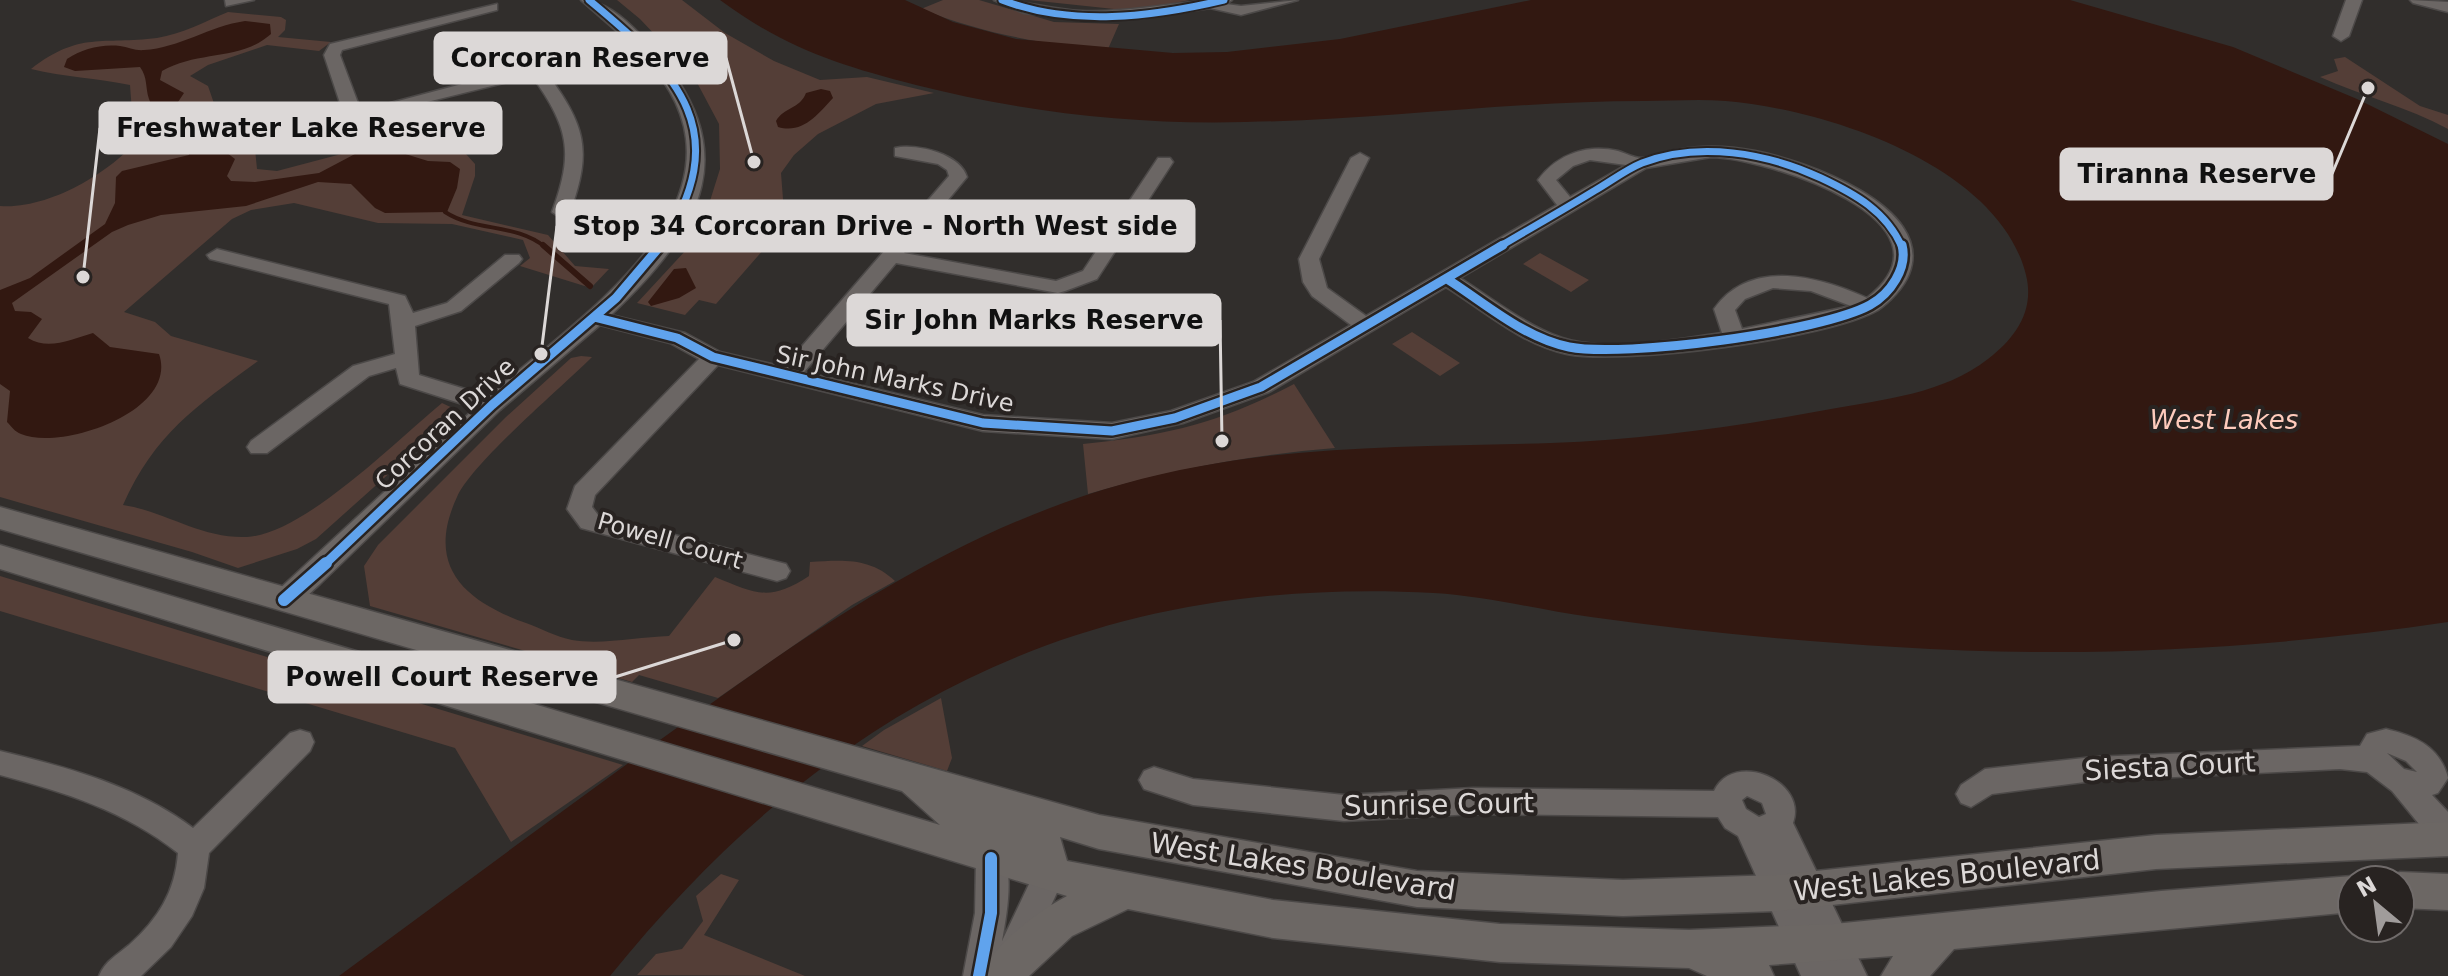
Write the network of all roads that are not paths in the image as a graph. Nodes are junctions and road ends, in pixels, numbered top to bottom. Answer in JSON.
{"nodes":[{"id":1,"x":589,"y":0,"type":"edge"},
{"id":2,"x":1002,"y":0,"type":"edge"},
{"id":3,"x":1290,"y":0,"type":"edge"},
{"id":4,"x":2354,"y":0,"type":"edge"},
{"id":5,"x":2418,"y":0,"type":"edge"},
{"id":6,"x":1219,"y":2,"type":"edge"},
{"id":7,"x":492,"y":7,"type":"dead end"},
{"id":8,"x":2448,"y":7,"type":"edge"},
{"id":9,"x":2341,"y":36,"type":"dead end"},
{"id":10,"x":639,"y":42,"type":"junction"},
{"id":11,"x":536,"y":70,"type":"junction"},
{"id":12,"x":901,"y":152,"type":"dead end"},
{"id":13,"x":1360,"y":158,"type":"dead end"},
{"id":14,"x":1164,"y":162,"type":"dead end"},
{"id":15,"x":1640,"y":164,"type":"junction"},
{"id":16,"x":1570,"y":206,"type":"junction"},
{"id":17,"x":561,"y":212,"type":"dead end"},
{"id":18,"x":217,"y":255,"type":"dead end"},
{"id":19,"x":891,"y":256,"type":"junction"},
{"id":20,"x":512,"y":259,"type":"dead end"},
{"id":21,"x":1447,"y":279,"type":"junction"},
{"id":22,"x":1868,"y":306,"type":"junction"},
{"id":23,"x":594,"y":317,"type":"junction"},
{"id":24,"x":407,"y":322,"type":"junction"},
{"id":25,"x":1365,"y":325,"type":"junction"},
{"id":26,"x":1734,"y":336,"type":"junction"},
{"id":27,"x":713,"y":357,"type":"junction"},
{"id":28,"x":405,"y":358,"type":"junction"},
{"id":29,"x":788,"y":377,"type":"junction"},
{"id":30,"x":492,"y":405,"type":"junction"},
{"id":31,"x":259,"y":447,"type":"dead end"},
{"id":32,"x":11,"y":521,"type":"edge"},
{"id":33,"x":0,"y":557,"type":"edge"},
{"id":34,"x":777,"y":571,"type":"dead end"},
{"id":35,"x":85,"y":583,"type":"junction"},
{"id":36,"x":284,"y":600,"type":"junction"},
{"id":37,"x":246,"y":631,"type":"junction"},
{"id":38,"x":300,"y":742,"type":"dead end"},
{"id":39,"x":0,"y":763,"type":"edge"},
{"id":40,"x":2426,"y":772,"type":"edge"},
{"id":41,"x":912,"y":779,"type":"junction"},
{"id":42,"x":1154,"y":780,"type":"dead end"},
{"id":43,"x":1971,"y":794,"type":"dead end"},
{"id":44,"x":1726,"y":804,"type":"junction"},
{"id":45,"x":1763,"y":825,"type":"junction"},
{"id":46,"x":2445,"y":832,"type":"edge"},
{"id":47,"x":194,"y":847,"type":"junction"},
{"id":48,"x":991,"y":858,"type":"junction"},
{"id":49,"x":1049,"y":875,"type":"junction"},
{"id":50,"x":2416,"y":891,"type":"edge"},
{"id":51,"x":1126,"y":892,"type":"junction"},
{"id":52,"x":1794,"y":892,"type":"junction"},
{"id":53,"x":2448,"y":892,"type":"edge"},
{"id":54,"x":2336,"y":895,"type":"edge"},
{"id":55,"x":1945,"y":931,"type":"junction"},
{"id":56,"x":1689,"y":949,"type":"junction"},
{"id":57,"x":1826,"y":960,"type":"edge"},
{"id":58,"x":995,"y":975,"type":"edge"},
{"id":59,"x":115,"y":976,"type":"edge"},
{"id":60,"x":1753,"y":976,"type":"edge"},
{"id":61,"x":1902,"y":976,"type":"edge"}],
"edges":[{"from":1,"to":10,"type":"street","name":"Corcoran Drive"},
{"from":2,"to":6,"type":"street"},
{"from":3,"to":6,"type":"street"},
{"from":4,"to":9,"type":"street"},
{"from":5,"to":8,"type":"street"},
{"from":7,"to":11,"type":"street"},
{"from":10,"to":11,"type":"street"},
{"from":10,"to":23,"type":"street","name":"Corcoran Drive"},
{"from":11,"to":17,"type":"street"},
{"from":12,"to":19,"type":"street"},
{"from":13,"to":25,"type":"street"},
{"from":14,"to":19,"type":"street"},
{"from":15,"to":16,"type":"street","name":"Sir John Marks Drive"},
{"from":15,"to":16,"type":"street","name":"Sir John Marks Drive"},
{"from":15,"to":22,"type":"street","name":"Sir John Marks Drive"},
{"from":16,"to":21,"type":"street","name":"Sir John Marks Drive"},
{"from":18,"to":24,"type":"street"},
{"from":19,"to":29,"type":"street"},
{"from":20,"to":24,"type":"street"},
{"from":21,"to":25,"type":"street","name":"Sir John Marks Drive"},
{"from":21,"to":26,"type":"street","name":"Sir John Marks Drive"},
{"from":22,"to":26,"type":"street","name":"Sir John Marks Drive"},
{"from":22,"to":26,"type":"street"},
{"from":23,"to":27,"type":"street","name":"Sir John Marks Drive"},
{"from":23,"to":30,"type":"street","name":"Corcoran Drive"},
{"from":24,"to":28,"type":"street"},
{"from":25,"to":29,"type":"street","name":"Sir John Marks Drive"},
{"from":27,"to":29,"type":"street","name":"Sir John Marks Drive"},
{"from":27,"to":34,"type":"street","name":"Powell Court"},
{"from":28,"to":30,"type":"street"},
{"from":28,"to":31,"type":"street"},
{"from":30,"to":36,"type":"street","name":"Corcoran Drive"},
{"from":32,"to":35,"type":"main road"},
{"from":32,"to":36,"type":"main road","name":"West Lakes Boulevard"},
{"from":33,"to":35,"type":"main road","name":"West Lakes Boulevard"},
{"from":35,"to":37,"type":"main road","name":"West Lakes Boulevard"},
{"from":36,"to":37,"type":"main road"},
{"from":36,"to":41,"type":"main road","name":"West Lakes Boulevard"},
{"from":37,"to":48,"type":"main road","name":"West Lakes Boulevard"},
{"from":38,"to":47,"type":"street"},
{"from":39,"to":47,"type":"street"},
{"from":40,"to":43,"type":"street","name":"Siesta Court"},
{"from":40,"to":46,"type":"street"},
{"from":41,"to":49,"type":"main road"},
{"from":41,"to":52,"type":"main road","name":"West Lakes Boulevard"},
{"from":42,"to":44,"type":"street","name":"Sunrise Court"},
{"from":44,"to":45,"type":"street"},
{"from":44,"to":45,"type":"street"},
{"from":45,"to":52,"type":"street"},
{"from":46,"to":52,"type":"main road","name":"West Lakes Boulevard"},
{"from":47,"to":59,"type":"street"},
{"from":48,"to":49,"type":"main road","name":"West Lakes Boulevard"},
{"from":48,"to":58,"type":"street"},
{"from":49,"to":51,"type":"main road","name":"West Lakes Boulevard"},
{"from":49,"to":58,"type":"street"},
{"from":50,"to":53,"type":"main road"},
{"from":51,"to":56,"type":"main road","name":"West Lakes Boulevard"},
{"from":51,"to":58,"type":"main road"},
{"from":52,"to":57,"type":"street"},
{"from":54,"to":55,"type":"main road","name":"West Lakes Boulevard"},
{"from":55,"to":57,"type":"main road","name":"West Lakes Boulevard"},
{"from":55,"to":61,"type":"main road"},
{"from":56,"to":57,"type":"main road","name":"West Lakes Boulevard"},
{"from":56,"to":60,"type":"main road"}]}
